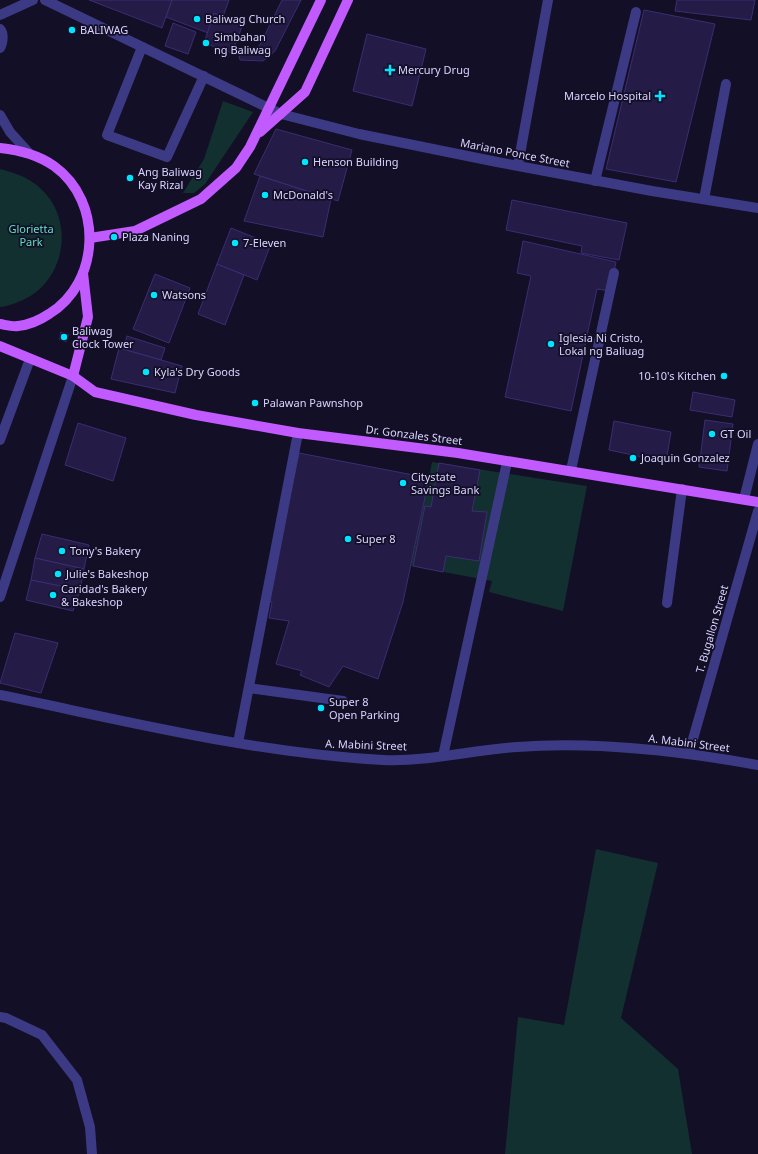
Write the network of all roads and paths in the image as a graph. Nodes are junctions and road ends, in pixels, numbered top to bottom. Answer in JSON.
{"nodes":[{"id":1,"x":33,"y":0,"type":"edge"},
{"id":2,"x":45,"y":0,"type":"edge"},
{"id":3,"x":321,"y":0,"type":"edge"},
{"id":4,"x":348,"y":0,"type":"edge"},
{"id":5,"x":548,"y":0,"type":"edge"},
{"id":6,"x":636,"y":12,"type":"dead end"},
{"id":7,"x":0,"y":15,"type":"edge"},
{"id":8,"x":0,"y":29,"type":"edge"},
{"id":9,"x":142,"y":47,"type":"junction"},
{"id":10,"x":0,"y":48,"type":"edge"},
{"id":11,"x":204,"y":76,"type":"junction"},
{"id":12,"x":726,"y":84,"type":"dead end"},
{"id":13,"x":269,"y":108,"type":"junction"},
{"id":14,"x":281,"y":114,"type":"junction"},
{"id":15,"x":0,"y":115,"type":"edge"},
{"id":16,"x":256,"y":134,"type":"junction"},
{"id":17,"x":0,"y":148,"type":"edge"},
{"id":18,"x":29,"y":153,"type":"junction"},
{"id":19,"x":518,"y":165,"type":"junction"},
{"id":20,"x":596,"y":181,"type":"junction"},
{"id":21,"x":704,"y":199,"type":"junction"},
{"id":22,"x":758,"y":208,"type":"edge"},
{"id":23,"x":90,"y":238,"type":"junction"},
{"id":24,"x":83,"y":273,"type":"junction"},
{"id":25,"x":614,"y":273,"type":"dead end"},
{"id":26,"x":0,"y":324,"type":"edge"},
{"id":27,"x":0,"y":346,"type":"edge"},
{"id":28,"x":30,"y":358,"type":"junction"},
{"id":29,"x":73,"y":376,"type":"junction"},
{"id":30,"x":298,"y":433,"type":"junction"},
{"id":31,"x":0,"y":440,"type":"edge"},
{"id":32,"x":758,"y":444,"type":"edge"},
{"id":33,"x":507,"y":462,"type":"junction"},
{"id":34,"x":571,"y":470,"type":"junction"},
{"id":35,"x":682,"y":489,"type":"junction"},
{"id":36,"x":744,"y":499,"type":"junction"},
{"id":37,"x":758,"y":502,"type":"edge"},
{"id":38,"x":758,"y":511,"type":"edge"},
{"id":39,"x":0,"y":597,"type":"edge"},
{"id":40,"x":667,"y":603,"type":"dead end"},
{"id":41,"x":249,"y":688,"type":"junction"},
{"id":42,"x":0,"y":695,"type":"edge"},
{"id":43,"x":343,"y":701,"type":"dead end"},
{"id":44,"x":238,"y":743,"type":"junction"},
{"id":45,"x":689,"y":753,"type":"junction"},
{"id":46,"x":443,"y":756,"type":"junction"},
{"id":47,"x":758,"y":765,"type":"edge"},
{"id":48,"x":0,"y":1017,"type":"edge"},
{"id":49,"x":92,"y":1154,"type":"edge"}],
"edges":[{"from":1,"to":7,"type":"street"},
{"from":2,"to":9,"type":"street","name":"Mariano Ponce Street"},
{"from":3,"to":13,"type":"main road"},
{"from":4,"to":14,"type":"main road"},
{"from":5,"to":19,"type":"street"},
{"from":6,"to":20,"type":"street"},
{"from":8,"to":10,"type":"street"},
{"from":9,"to":11,"type":"street","name":"Mariano Ponce Street"},
{"from":9,"to":11,"type":"street"},
{"from":11,"to":13,"type":"street","name":"Mariano Ponce Street"},
{"from":12,"to":21,"type":"street"},
{"from":13,"to":14,"type":"street","name":"Mariano Ponce Street"},
{"from":13,"to":16,"type":"main road"},
{"from":14,"to":16,"type":"main road"},
{"from":14,"to":19,"type":"street","name":"Mariano Ponce Street"},
{"from":15,"to":18,"type":"street"},
{"from":16,"to":23,"type":"main road"},
{"from":17,"to":18,"type":"main road"},
{"from":18,"to":23,"type":"main road"},
{"from":19,"to":20,"type":"street","name":"Mariano Ponce Street"},
{"from":20,"to":21,"type":"street","name":"Mariano Ponce Street"},
{"from":21,"to":22,"type":"street","name":"Mariano Ponce Street"},
{"from":23,"to":24,"type":"main road"},
{"from":24,"to":26,"type":"main road"},
{"from":24,"to":29,"type":"main road"},
{"from":25,"to":34,"type":"street"},
{"from":27,"to":28,"type":"main road","name":"Dr. Gonzales Street"},
{"from":28,"to":29,"type":"main road","name":"Dr. Gonzales Street"},
{"from":28,"to":31,"type":"street"},
{"from":29,"to":30,"type":"main road","name":"Dr. Gonzales Street"},
{"from":29,"to":39,"type":"street"},
{"from":30,"to":33,"type":"main road","name":"Dr. Gonzales Street"},
{"from":30,"to":41,"type":"street"},
{"from":32,"to":36,"type":"street"},
{"from":33,"to":34,"type":"main road","name":"Dr. Gonzales Street"},
{"from":33,"to":46,"type":"street"},
{"from":34,"to":35,"type":"main road","name":"Dr. Gonzales Street"},
{"from":35,"to":36,"type":"main road","name":"Dr. Gonzales Street"},
{"from":35,"to":40,"type":"street"},
{"from":36,"to":37,"type":"main road","name":"Dr. Gonzales Street"},
{"from":38,"to":45,"type":"street","name":"T. Bugallon Street"},
{"from":41,"to":43,"type":"street"},
{"from":41,"to":44,"type":"street"},
{"from":42,"to":44,"type":"street","name":"A. Mabini Street"},
{"from":44,"to":46,"type":"street","name":"A. Mabini Street"},
{"from":45,"to":46,"type":"street","name":"A. Mabini Street"},
{"from":45,"to":47,"type":"street","name":"A. Mabini Street"},
{"from":48,"to":49,"type":"street"}]}
